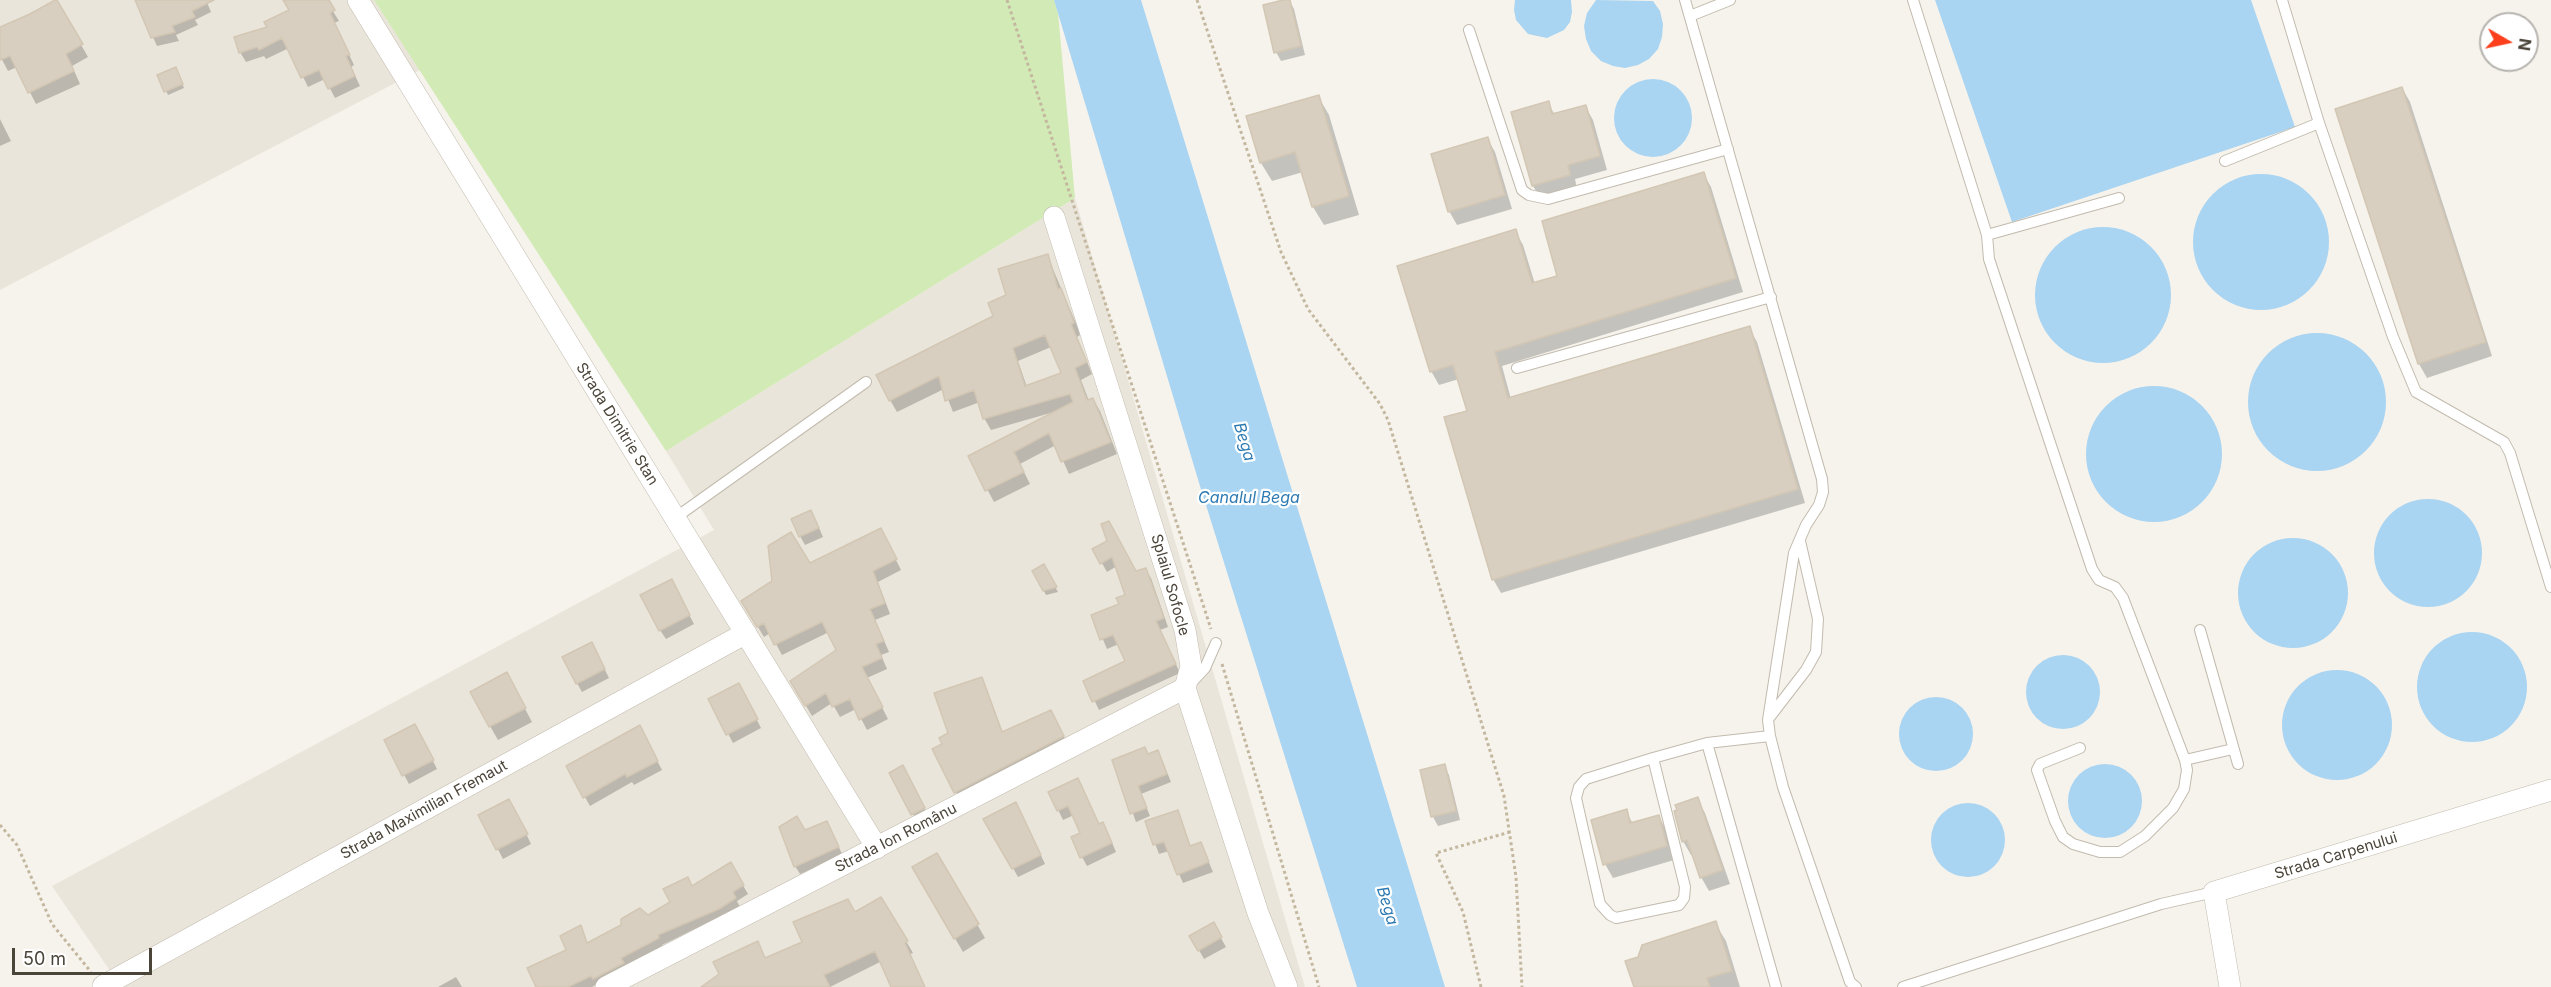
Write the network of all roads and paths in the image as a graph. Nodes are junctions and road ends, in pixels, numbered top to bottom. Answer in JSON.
{"nodes":[{"id":1,"x":358,"y":0,"type":"edge"},
{"id":2,"x":1007,"y":0,"type":"edge"},
{"id":3,"x":1197,"y":0,"type":"edge"},
{"id":4,"x":1685,"y":0,"type":"edge"},
{"id":5,"x":1730,"y":0,"type":"edge"},
{"id":6,"x":1913,"y":0,"type":"edge"},
{"id":7,"x":2282,"y":0,"type":"edge"},
{"id":8,"x":1690,"y":16,"type":"junction"},
{"id":9,"x":1469,"y":30,"type":"dead end"},
{"id":10,"x":2319,"y":123,"type":"junction"},
{"id":11,"x":1728,"y":148,"type":"junction"},
{"id":12,"x":2225,"y":161,"type":"dead end"},
{"id":13,"x":2119,"y":198,"type":"dead end"},
{"id":14,"x":1054,"y":217,"type":"dead end"},
{"id":15,"x":1987,"y":235,"type":"junction"},
{"id":16,"x":1771,"y":297,"type":"junction"},
{"id":17,"x":1517,"y":368,"type":"dead end"},
{"id":18,"x":866,"y":382,"type":"dead end"},
{"id":19,"x":675,"y":518,"type":"junction"},
{"id":20,"x":1800,"y":541,"type":"junction"},
{"id":21,"x":2551,"y":587,"type":"edge"},
{"id":22,"x":2200,"y":630,"type":"dead end"},
{"id":23,"x":746,"y":633,"type":"junction"},
{"id":24,"x":1216,"y":643,"type":"junction"},
{"id":25,"x":1185,"y":688,"type":"junction"},
{"id":26,"x":1768,"y":720,"type":"junction"},
{"id":27,"x":1770,"y":736,"type":"junction"},
{"id":28,"x":1707,"y":743,"type":"junction"},
{"id":29,"x":2080,"y":748,"type":"dead end"},
{"id":30,"x":2233,"y":748,"type":"junction"},
{"id":31,"x":1653,"y":758,"type":"junction"},
{"id":32,"x":2185,"y":760,"type":"junction"},
{"id":33,"x":2238,"y":764,"type":"dead end"},
{"id":34,"x":2551,"y":790,"type":"edge"},
{"id":35,"x":0,"y":825,"type":"edge"},
{"id":36,"x":1510,"y":832,"type":"junction"},
{"id":37,"x":877,"y":848,"type":"junction"},
{"id":38,"x":2214,"y":892,"type":"junction"},
{"id":39,"x":103,"y":986,"type":"edge"},
{"id":40,"x":606,"y":987,"type":"edge"},
{"id":41,"x":1287,"y":987,"type":"edge"},
{"id":42,"x":1319,"y":987,"type":"edge"},
{"id":43,"x":1481,"y":987,"type":"edge"},
{"id":44,"x":1522,"y":987,"type":"edge"},
{"id":45,"x":1776,"y":987,"type":"edge"},
{"id":46,"x":1856,"y":987,"type":"edge"},
{"id":47,"x":1903,"y":987,"type":"edge"},
{"id":48,"x":2230,"y":987,"type":"edge"}],
"edges":[{"from":1,"to":19,"type":"street","name":"Strada Dimitrie Stan"},
{"from":2,"to":24,"type":"path"},
{"from":3,"to":36,"type":"path"},
{"from":4,"to":8,"type":"lane"},
{"from":5,"to":8,"type":"lane"},
{"from":6,"to":15,"type":"lane"},
{"from":7,"to":10,"type":"lane"},
{"from":8,"to":11,"type":"lane"},
{"from":9,"to":11,"type":"lane"},
{"from":10,"to":12,"type":"lane"},
{"from":10,"to":21,"type":"lane"},
{"from":11,"to":16,"type":"lane"},
{"from":13,"to":15,"type":"lane"},
{"from":14,"to":25,"type":"street","name":"Splaiul Sofocle"},
{"from":15,"to":32,"type":"lane"},
{"from":16,"to":17,"type":"lane"},
{"from":16,"to":20,"type":"lane"},
{"from":18,"to":19,"type":"lane"},
{"from":19,"to":23,"type":"street","name":"Strada Dimitrie Stan"},
{"from":20,"to":26,"type":"lane"},
{"from":20,"to":26,"type":"lane"},
{"from":22,"to":30,"type":"lane"},
{"from":23,"to":37,"type":"street","name":"Strada Dimitrie Stan"},
{"from":23,"to":39,"type":"street","name":"Strada Maximilian Fremaut"},
{"from":24,"to":25,"type":"lane"},
{"from":24,"to":42,"type":"path"},
{"from":25,"to":37,"type":"street","name":"Strada Ion Românu"},
{"from":25,"to":41,"type":"street","name":"Splaiul Sofocle"},
{"from":26,"to":27,"type":"lane"},
{"from":27,"to":28,"type":"lane"},
{"from":27,"to":46,"type":"lane"},
{"from":28,"to":31,"type":"lane"},
{"from":28,"to":45,"type":"lane"},
{"from":29,"to":32,"type":"lane"},
{"from":30,"to":32,"type":"lane"},
{"from":30,"to":33,"type":"lane"},
{"from":31,"to":31,"type":"lane"},
{"from":34,"to":38,"type":"street","name":"Strada Carpenului"},
{"from":35,"to":39,"type":"path"},
{"from":36,"to":43,"type":"path"},
{"from":36,"to":44,"type":"path"},
{"from":37,"to":40,"type":"street","name":"Strada Ion Românu"},
{"from":38,"to":47,"type":"lane"},
{"from":38,"to":48,"type":"street"}]}
